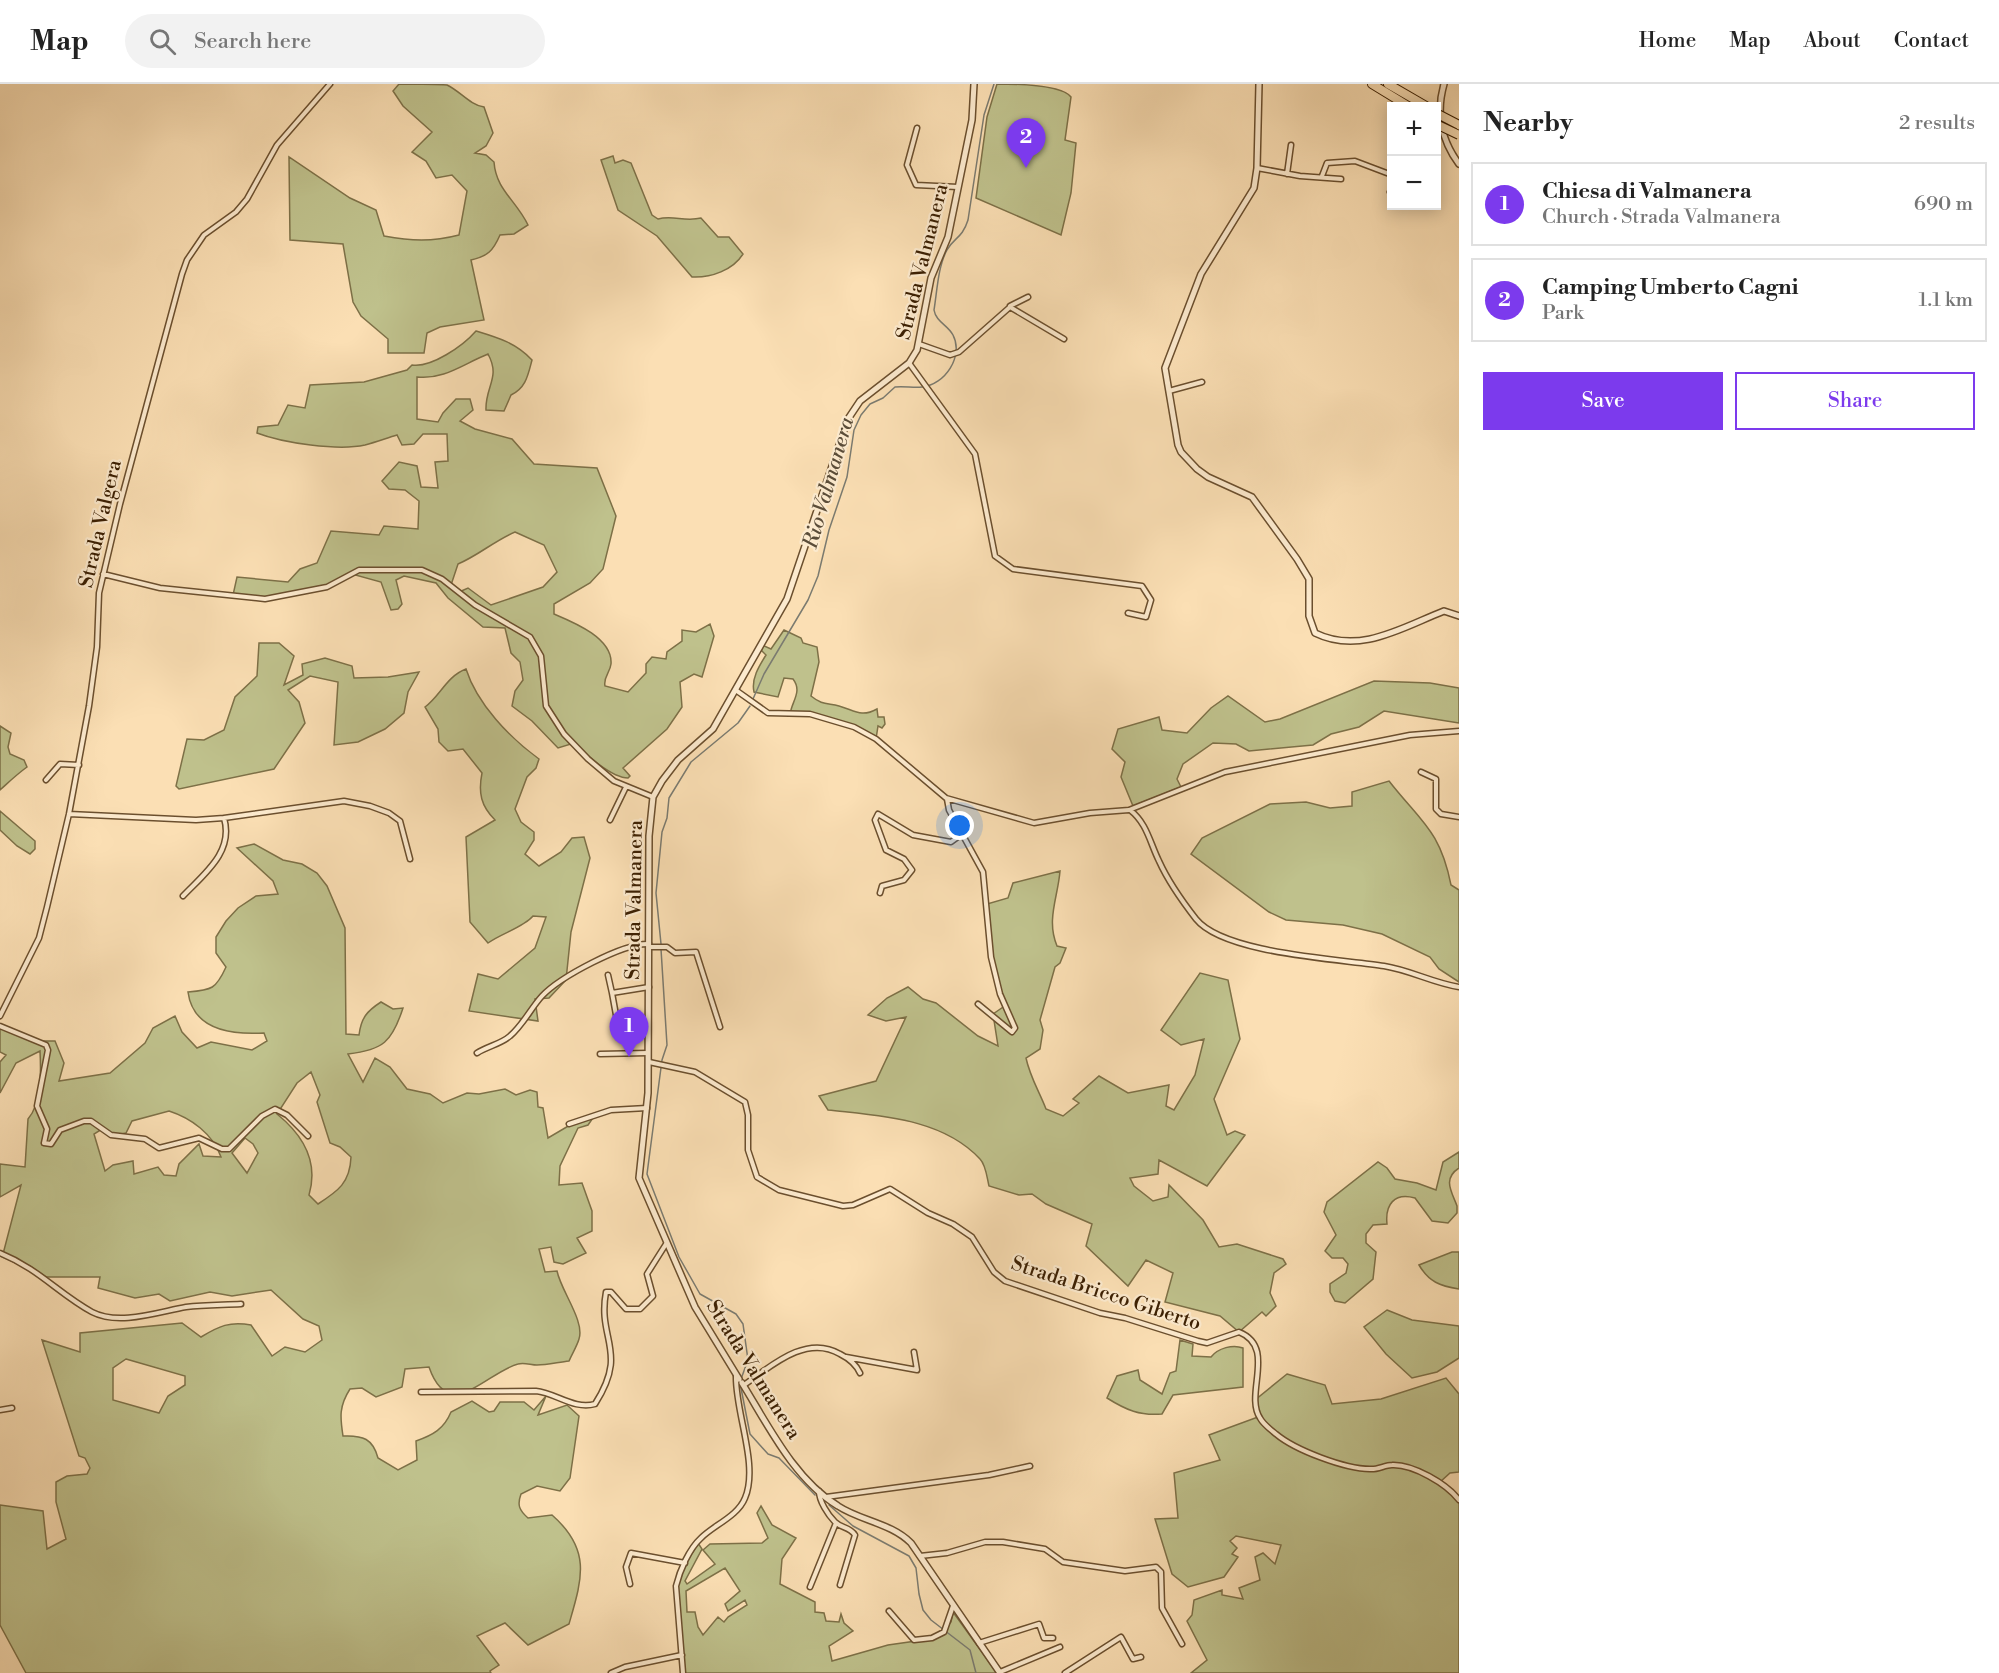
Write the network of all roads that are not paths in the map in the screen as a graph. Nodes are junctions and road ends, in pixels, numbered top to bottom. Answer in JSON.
{"nodes":[{"id":1,"x":330,"y":84,"type":"edge"},
{"id":2,"x":974,"y":84,"type":"edge"},
{"id":3,"x":1259,"y":84,"type":"edge"},
{"id":4,"x":1372,"y":84,"type":"edge"},
{"id":5,"x":1444,"y":84,"type":"edge"},
{"id":6,"x":1387,"y":87,"type":"edge"},
{"id":7,"x":1404,"y":102,"type":"edge"},
{"id":8,"x":1418,"y":102,"type":"edge"},
{"id":9,"x":1440,"y":102,"type":"edge"},
{"id":10,"x":1441,"y":113,"type":"edge"},
{"id":11,"x":1459,"y":125,"type":"edge"},
{"id":12,"x":917,"y":128,"type":"dead end"},
{"id":13,"x":1441,"y":128,"type":"edge"},
{"id":14,"x":1441,"y":131,"type":"edge"},
{"id":15,"x":1459,"y":135,"type":"edge"},
{"id":16,"x":1291,"y":145,"type":"dead end"},
{"id":17,"x":1459,"y":164,"type":"edge"},
{"id":18,"x":1257,"y":168,"type":"junction"},
{"id":19,"x":1287,"y":174,"type":"junction"},
{"id":20,"x":1387,"y":174,"type":"edge"},
{"id":21,"x":1322,"y":176,"type":"junction"},
{"id":22,"x":1341,"y":179,"type":"dead end"},
{"id":23,"x":958,"y":187,"type":"junction"},
{"id":24,"x":1028,"y":297,"type":"dead end"},
{"id":25,"x":1010,"y":307,"type":"junction"},
{"id":26,"x":1064,"y":339,"type":"dead end"},
{"id":27,"x":919,"y":344,"type":"junction"},
{"id":28,"x":909,"y":363,"type":"junction"},
{"id":29,"x":1202,"y":382,"type":"dead end"},
{"id":30,"x":1169,"y":391,"type":"junction"},
{"id":31,"x":103,"y":574,"type":"junction"},
{"id":32,"x":1128,"y":613,"type":"dead end"},
{"id":33,"x":1459,"y":616,"type":"edge"},
{"id":34,"x":737,"y":691,"type":"junction"},
{"id":35,"x":1459,"y":732,"type":"edge"},
{"id":36,"x":79,"y":765,"type":"junction"},
{"id":37,"x":1420,"y":772,"type":"dead end"},
{"id":38,"x":46,"y":780,"type":"dead end"},
{"id":39,"x":626,"y":787,"type":"junction"},
{"id":40,"x":654,"y":797,"type":"junction"},
{"id":41,"x":946,"y":798,"type":"junction"},
{"id":42,"x":1129,"y":810,"type":"junction"},
{"id":43,"x":69,"y":814,"type":"junction"},
{"id":44,"x":1459,"y":817,"type":"edge"},
{"id":45,"x":224,"y":818,"type":"junction"},
{"id":46,"x":610,"y":820,"type":"dead end"},
{"id":47,"x":962,"y":834,"type":"junction"},
{"id":48,"x":410,"y":858,"type":"dead end"},
{"id":49,"x":880,"y":893,"type":"dead end"},
{"id":50,"x":183,"y":896,"type":"dead end"},
{"id":51,"x":650,"y":945,"type":"junction"},
{"id":52,"x":608,"y":975,"type":"dead end"},
{"id":53,"x":649,"y":987,"type":"junction"},
{"id":54,"x":1459,"y":987,"type":"edge"},
{"id":55,"x":612,"y":993,"type":"junction"},
{"id":56,"x":978,"y":1004,"type":"dead end"},
{"id":57,"x":616,"y":1015,"type":"dead end"},
{"id":58,"x":0,"y":1016,"type":"edge"},
{"id":59,"x":0,"y":1026,"type":"edge"},
{"id":60,"x":720,"y":1027,"type":"dead end"},
{"id":61,"x":477,"y":1053,"type":"dead end"},
{"id":62,"x":649,"y":1053,"type":"junction"},
{"id":63,"x":600,"y":1054,"type":"dead end"},
{"id":64,"x":649,"y":1062,"type":"junction"},
{"id":65,"x":647,"y":1108,"type":"junction"},
{"id":66,"x":569,"y":1124,"type":"dead end"},
{"id":67,"x":308,"y":1136,"type":"dead end"},
{"id":68,"x":666,"y":1244,"type":"junction"},
{"id":69,"x":0,"y":1253,"type":"edge"},
{"id":70,"x":241,"y":1304,"type":"dead end"},
{"id":71,"x":914,"y":1352,"type":"dead end"},
{"id":72,"x":845,"y":1357,"type":"junction"},
{"id":73,"x":860,"y":1373,"type":"dead end"},
{"id":74,"x":740,"y":1381,"type":"junction"},
{"id":75,"x":420,"y":1392,"type":"dead end"},
{"id":76,"x":12,"y":1408,"type":"dead end"},
{"id":77,"x":0,"y":1410,"type":"edge"},
{"id":78,"x":1030,"y":1466,"type":"dead end"},
{"id":79,"x":819,"y":1491,"type":"junction"},
{"id":80,"x":826,"y":1497,"type":"junction"},
{"id":81,"x":1459,"y":1500,"type":"edge"},
{"id":82,"x":836,"y":1523,"type":"junction"},
{"id":83,"x":919,"y":1556,"type":"junction"},
{"id":84,"x":685,"y":1563,"type":"junction"},
{"id":85,"x":630,"y":1584,"type":"dead end"},
{"id":86,"x":840,"y":1585,"type":"dead end"},
{"id":87,"x":810,"y":1587,"type":"dead end"},
{"id":88,"x":953,"y":1606,"type":"junction"},
{"id":89,"x":889,"y":1611,"type":"dead end"},
{"id":90,"x":1053,"y":1638,"type":"dead end"},
{"id":91,"x":979,"y":1643,"type":"junction"},
{"id":92,"x":1182,"y":1644,"type":"dead end"},
{"id":93,"x":1060,"y":1647,"type":"dead end"},
{"id":94,"x":682,"y":1655,"type":"junction"},
{"id":95,"x":1142,"y":1658,"type":"dead end"},
{"id":96,"x":1000,"y":1672,"type":"edge"},
{"id":97,"x":611,"y":1673,"type":"edge"},
{"id":98,"x":683,"y":1673,"type":"edge"},
{"id":99,"x":1065,"y":1673,"type":"edge"}],
"edges":[{"from":1,"to":31,"type":"street","name":"Strada Valgera"},
{"from":2,"to":23,"type":"street","name":"Strada Valmanera"},
{"from":3,"to":18,"type":"street"},
{"from":4,"to":6,"type":"highway"},
{"from":5,"to":9,"type":"street"},
{"from":6,"to":7,"type":"highway"},
{"from":6,"to":8,"type":"highway"},
{"from":10,"to":11,"type":"highway","bridge":true},
{"from":12,"to":23,"type":"street"},
{"from":13,"to":15,"type":"highway","bridge":true},
{"from":14,"to":17,"type":"street"},
{"from":16,"to":19,"type":"street"},
{"from":18,"to":19,"type":"street"},
{"from":18,"to":30,"type":"street"},
{"from":19,"to":21,"type":"street"},
{"from":20,"to":21,"type":"street"},
{"from":21,"to":22,"type":"street"},
{"from":23,"to":27,"type":"street","name":"Strada Valmanera"},
{"from":24,"to":25,"type":"street"},
{"from":25,"to":26,"type":"street"},
{"from":25,"to":27,"type":"street"},
{"from":27,"to":28,"type":"street","name":"Strada Valmanera"},
{"from":28,"to":32,"type":"street"},
{"from":28,"to":34,"type":"street","name":"Strada Valmanera"},
{"from":29,"to":30,"type":"street"},
{"from":30,"to":33,"type":"street"},
{"from":31,"to":36,"type":"street","name":"Strada Valgera"},
{"from":31,"to":39,"type":"street"},
{"from":34,"to":40,"type":"street","name":"Strada Valmanera"},
{"from":34,"to":41,"type":"street"},
{"from":35,"to":42,"type":"street"},
{"from":36,"to":38,"type":"street"},
{"from":36,"to":43,"type":"street","name":"Strada Valgera"},
{"from":37,"to":44,"type":"street"},
{"from":39,"to":40,"type":"street"},
{"from":39,"to":46,"type":"street"},
{"from":40,"to":51,"type":"street","name":"Strada Valmanera"},
{"from":41,"to":42,"type":"street"},
{"from":41,"to":47,"type":"street"},
{"from":42,"to":54,"type":"street"},
{"from":43,"to":45,"type":"street"},
{"from":43,"to":58,"type":"street","name":"Strada Valgera"},
{"from":45,"to":48,"type":"street"},
{"from":45,"to":50,"type":"street"},
{"from":47,"to":49,"type":"street"},
{"from":47,"to":56,"type":"street"},
{"from":51,"to":53,"type":"street","name":"Strada Valmanera"},
{"from":51,"to":60,"type":"street"},
{"from":51,"to":61,"type":"street"},
{"from":52,"to":55,"type":"street"},
{"from":53,"to":55,"type":"street"},
{"from":53,"to":62,"type":"street","name":"Strada Valmanera"},
{"from":55,"to":57,"type":"street"},
{"from":59,"to":67,"type":"street"},
{"from":62,"to":63,"type":"street"},
{"from":62,"to":64,"type":"street","name":"Strada Valmanera"},
{"from":64,"to":65,"type":"street","name":"Strada Valmanera"},
{"from":64,"to":81,"type":"street","name":"Strada Bricco Giberto"},
{"from":65,"to":66,"type":"street"},
{"from":65,"to":68,"type":"street","name":"Strada Valmanera"},
{"from":68,"to":74,"type":"street","name":"Strada Valmanera"},
{"from":68,"to":75,"type":"street"},
{"from":69,"to":70,"type":"street"},
{"from":71,"to":72,"type":"street"},
{"from":72,"to":73,"type":"street"},
{"from":72,"to":74,"type":"street"},
{"from":74,"to":79,"type":"street","name":"Strada Valmanera"},
{"from":74,"to":84,"type":"street"},
{"from":76,"to":77,"type":"street"},
{"from":78,"to":80,"type":"street"},
{"from":79,"to":80,"type":"street","name":"Strada Valmanera"},
{"from":79,"to":82,"type":"street"},
{"from":80,"to":83,"type":"street","name":"Strada Valmanera"},
{"from":82,"to":86,"type":"street"},
{"from":82,"to":87,"type":"street"},
{"from":83,"to":88,"type":"street","name":"Strada Valmanera"},
{"from":83,"to":92,"type":"street"},
{"from":84,"to":85,"type":"street"},
{"from":84,"to":94,"type":"street"},
{"from":88,"to":89,"type":"street"},
{"from":88,"to":91,"type":"street","name":"Strada Valmanera"},
{"from":90,"to":91,"type":"street"},
{"from":91,"to":96,"type":"street","name":"Strada Valmanera"},
{"from":93,"to":96,"type":"street"},
{"from":94,"to":97,"type":"street"},
{"from":94,"to":98,"type":"street"},
{"from":95,"to":99,"type":"street"}]}
